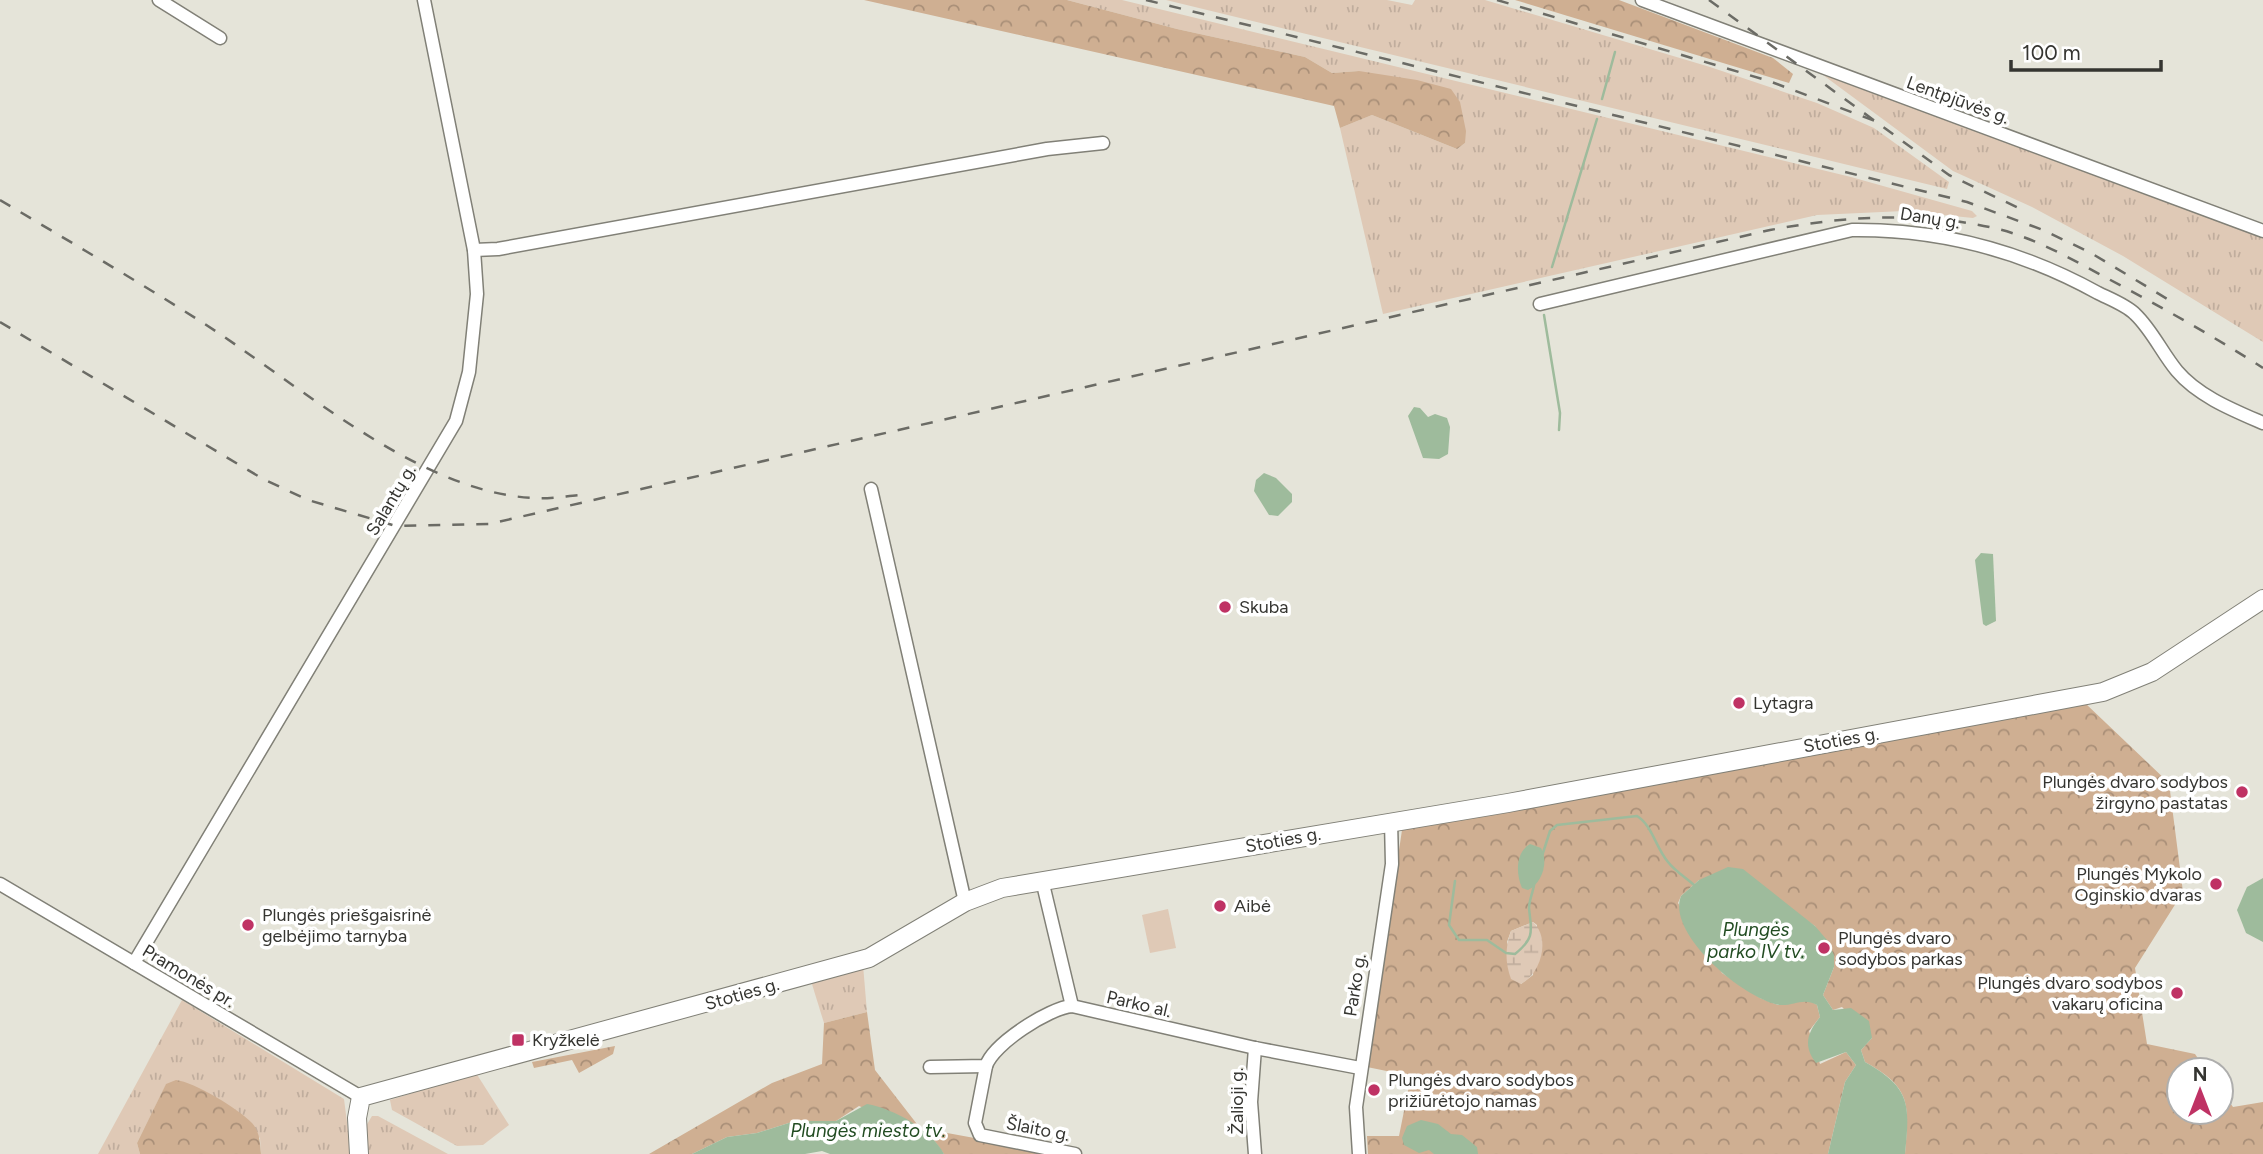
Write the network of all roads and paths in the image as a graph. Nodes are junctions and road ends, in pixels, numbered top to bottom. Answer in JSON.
{"nodes":[{"id":1,"x":159,"y":0,"type":"edge"},
{"id":2,"x":424,"y":0,"type":"edge"},
{"id":3,"x":1642,"y":0,"type":"edge"},
{"id":4,"x":220,"y":38,"type":"dead end"},
{"id":5,"x":1103,"y":143,"type":"dead end"},
{"id":6,"x":2261,"y":226,"type":"edge"},
{"id":7,"x":474,"y":250,"type":"junction"},
{"id":8,"x":1540,"y":304,"type":"dead end"},
{"id":9,"x":2263,"y":423,"type":"edge"},
{"id":10,"x":871,"y":489,"type":"dead end"},
{"id":11,"x":2263,"y":599,"type":"edge"},
{"id":12,"x":1391,"y":821,"type":"junction"},
{"id":13,"x":1042,"y":880,"type":"junction"},
{"id":14,"x":0,"y":884,"type":"edge"},
{"id":15,"x":965,"y":902,"type":"junction"},
{"id":16,"x":134,"y":963,"type":"junction"},
{"id":17,"x":1072,"y":1006,"type":"junction"},
{"id":18,"x":1255,"y":1048,"type":"junction"},
{"id":19,"x":986,"y":1066,"type":"junction"},
{"id":20,"x":930,"y":1067,"type":"dead end"},
{"id":21,"x":1360,"y":1068,"type":"junction"},
{"id":22,"x":361,"y":1097,"type":"junction"},
{"id":23,"x":359,"y":1154,"type":"edge"},
{"id":24,"x":1075,"y":1154,"type":"edge"},
{"id":25,"x":1255,"y":1154,"type":"edge"},
{"id":26,"x":1359,"y":1154,"type":"edge"}],
"edges":[{"from":1,"to":4,"type":"street"},
{"from":2,"to":7,"type":"street","name":"Salantų g."},
{"from":3,"to":6,"type":"street","name":"Lentpjūvės g."},
{"from":5,"to":7,"type":"street"},
{"from":7,"to":16,"type":"street","name":"Salantų g."},
{"from":8,"to":9,"type":"street","name":"Danų g."},
{"from":10,"to":15,"type":"street"},
{"from":11,"to":12,"type":"main road","name":"Stoties g."},
{"from":12,"to":13,"type":"main road","name":"Stoties g."},
{"from":12,"to":21,"type":"street","name":"Parko g."},
{"from":13,"to":15,"type":"main road","name":"Stoties g."},
{"from":13,"to":17,"type":"street"},
{"from":14,"to":16,"type":"street","name":"Pramonės pr."},
{"from":15,"to":22,"type":"main road","name":"Stoties g."},
{"from":16,"to":22,"type":"street","name":"Pramonės pr."},
{"from":17,"to":18,"type":"street","name":"Parko al."},
{"from":17,"to":19,"type":"street"},
{"from":18,"to":21,"type":"street","name":"Parko al."},
{"from":18,"to":25,"type":"street","name":"Žalioji g."},
{"from":19,"to":20,"type":"street"},
{"from":19,"to":24,"type":"street","name":"Šlaito g."},
{"from":21,"to":26,"type":"street","name":"Parko g."},
{"from":22,"to":23,"type":"main road"}]}
